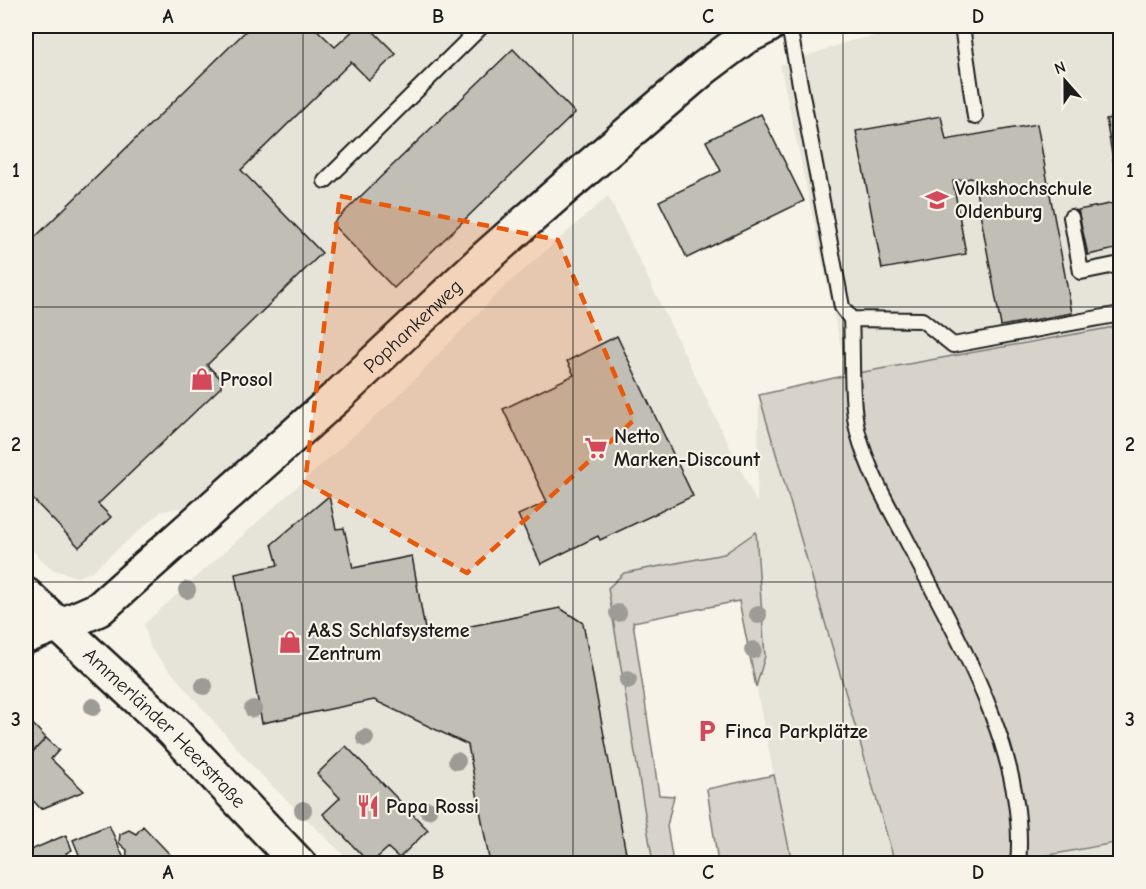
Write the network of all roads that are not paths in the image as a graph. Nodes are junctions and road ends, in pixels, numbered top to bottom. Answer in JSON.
{"nodes":[{"id":1,"x":482,"y":26,"type":"edge"},
{"id":2,"x":768,"y":26,"type":"edge"},
{"id":3,"x":789,"y":26,"type":"edge"},
{"id":4,"x":962,"y":26,"type":"edge"},
{"id":5,"x":975,"y":117,"type":"dead end"},
{"id":6,"x":325,"y":181,"type":"dead end"},
{"id":7,"x":1071,"y":217,"type":"dead end"},
{"id":8,"x":1120,"y":264,"type":"edge"},
{"id":9,"x":1120,"y":314,"type":"edge"},
{"id":10,"x":851,"y":320,"type":"junction"},
{"id":11,"x":26,"y":595,"type":"edge"},
{"id":12,"x":60,"y":626,"type":"junction"},
{"id":13,"x":26,"y":639,"type":"edge"},
{"id":14,"x":300,"y":864,"type":"edge"},
{"id":15,"x":1018,"y":864,"type":"edge"}],
"edges":[{"from":1,"to":6,"type":"lane"},
{"from":2,"to":12,"type":"street","name":"Pophankenweg"},
{"from":3,"to":10,"type":"lane"},
{"from":4,"to":5,"type":"lane"},
{"from":7,"to":8,"type":"lane"},
{"from":9,"to":10,"type":"lane"},
{"from":10,"to":15,"type":"lane"},
{"from":11,"to":12,"type":"street","name":"Ammerländer Heerstraße"},
{"from":12,"to":13,"type":"street"},
{"from":12,"to":14,"type":"street","name":"Ammerländer Heerstraße"}]}
